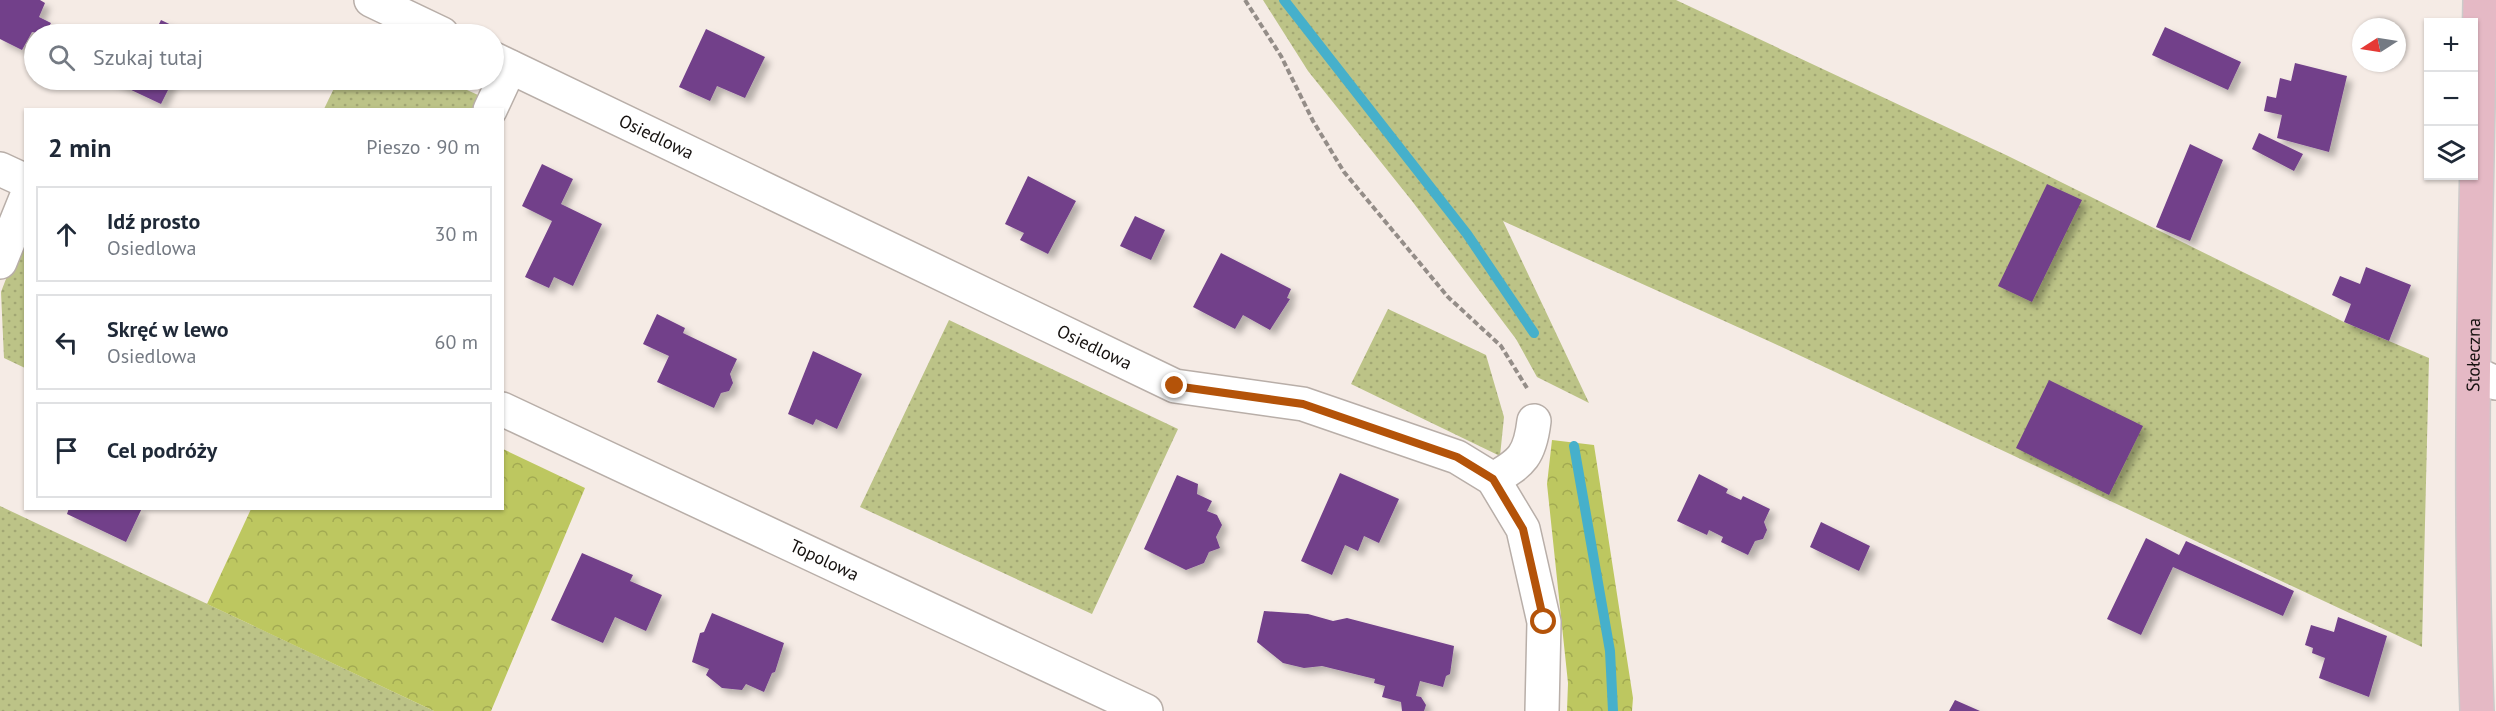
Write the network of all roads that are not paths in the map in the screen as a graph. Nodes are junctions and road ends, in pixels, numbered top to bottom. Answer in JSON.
{"nodes":[{"id":1,"x":370,"y":0,"type":"edge"},
{"id":2,"x":2480,"y":0,"type":"edge"},
{"id":3,"x":421,"y":24,"type":"edge"},
{"id":4,"x":504,"y":64,"type":"edge"},
{"id":5,"x":2487,"y":77,"type":"edge"},
{"id":6,"x":495,"y":90,"type":"edge"},
{"id":7,"x":491,"y":108,"type":"edge"},
{"id":8,"x":0,"y":169,"type":"edge"},
{"id":9,"x":24,"y":180,"type":"edge"},
{"id":10,"x":24,"y":203,"type":"edge"},
{"id":11,"x":0,"y":262,"type":"edge"},
{"id":12,"x":2485,"y":378,"type":"edge"},
{"id":13,"x":504,"y":410,"type":"edge"},
{"id":14,"x":1534,"y":421,"type":"road end"},
{"id":15,"x":1493,"y":479,"type":"junction"},
{"id":16,"x":1146,"y":711,"type":"edge"},
{"id":17,"x":1542,"y":711,"type":"edge"},
{"id":18,"x":2477,"y":711,"type":"edge"}],
"edges":[{"from":1,"to":3,"type":"street"},
{"from":2,"to":5,"type":"main road","name":"Stołeczna"},
{"from":4,"to":15,"type":"street","name":"Osiedlowa"},
{"from":5,"to":12,"type":"main road","name":"Stołeczna"},
{"from":6,"to":7,"type":"street"},
{"from":8,"to":9,"type":"street"},
{"from":10,"to":11,"type":"street"},
{"from":12,"to":18,"type":"main road","name":"Stołeczna"},
{"from":13,"to":16,"type":"street","name":"Topolowa"},
{"from":14,"to":15,"type":"street"},
{"from":15,"to":17,"type":"street","name":"Osiedlowa"}]}
